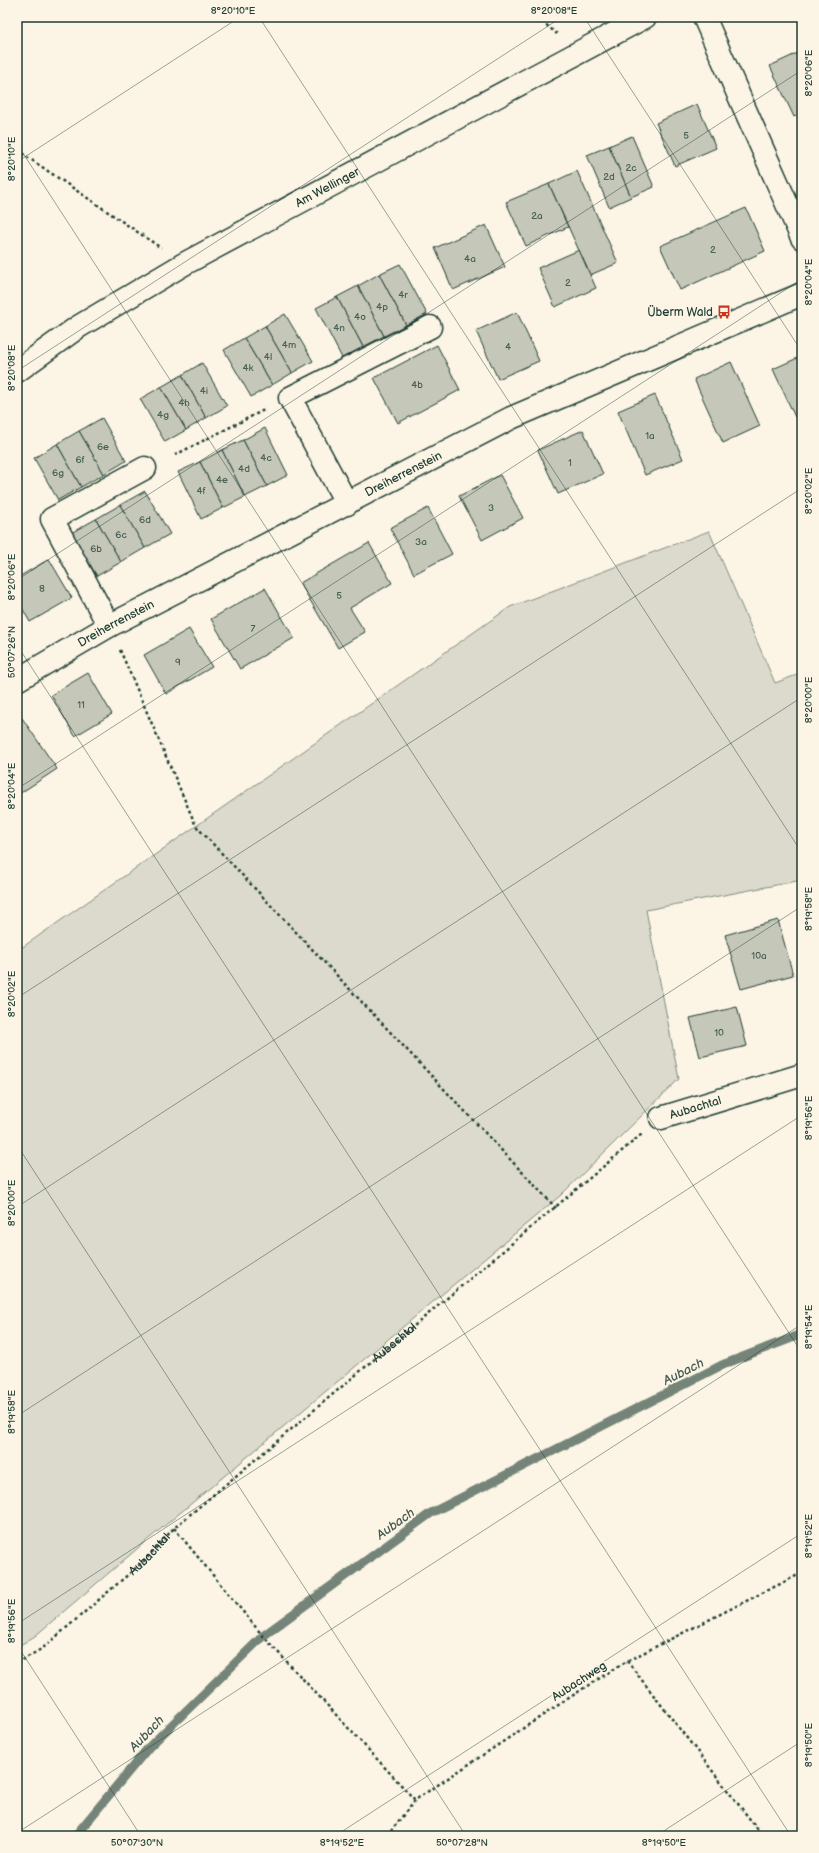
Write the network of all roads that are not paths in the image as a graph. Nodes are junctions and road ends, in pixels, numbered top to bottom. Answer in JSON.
{"nodes":[{"id":1,"x":645,"y":17,"type":"edge"},
{"id":2,"x":704,"y":17,"type":"edge"},
{"id":3,"x":802,"y":238,"type":"edge"},
{"id":4,"x":802,"y":294,"type":"edge"},
{"id":5,"x":430,"y":327,"type":"dead end"},
{"id":6,"x":17,"y":370,"type":"edge"},
{"id":7,"x":145,"y":468,"type":"dead end"},
{"id":8,"x":347,"y":504,"type":"junction"},
{"id":9,"x":109,"y":626,"type":"junction"},
{"id":10,"x":17,"y":680,"type":"edge"},
{"id":11,"x":802,"y":1075,"type":"edge"},
{"id":12,"x":661,"y":1118,"type":"road end"}],
"edges":[{"from":1,"to":6,"type":"street","name":"Am Wellinger"},
{"from":2,"to":3,"type":"street"},
{"from":4,"to":8,"type":"street","name":"Dreiherrenstein"},
{"from":5,"to":8,"type":"street"},
{"from":7,"to":9,"type":"street"},
{"from":8,"to":9,"type":"street","name":"Dreiherrenstein"},
{"from":9,"to":10,"type":"street","name":"Dreiherrenstein"},
{"from":11,"to":12,"type":"street","name":"Aubachtal"}]}
